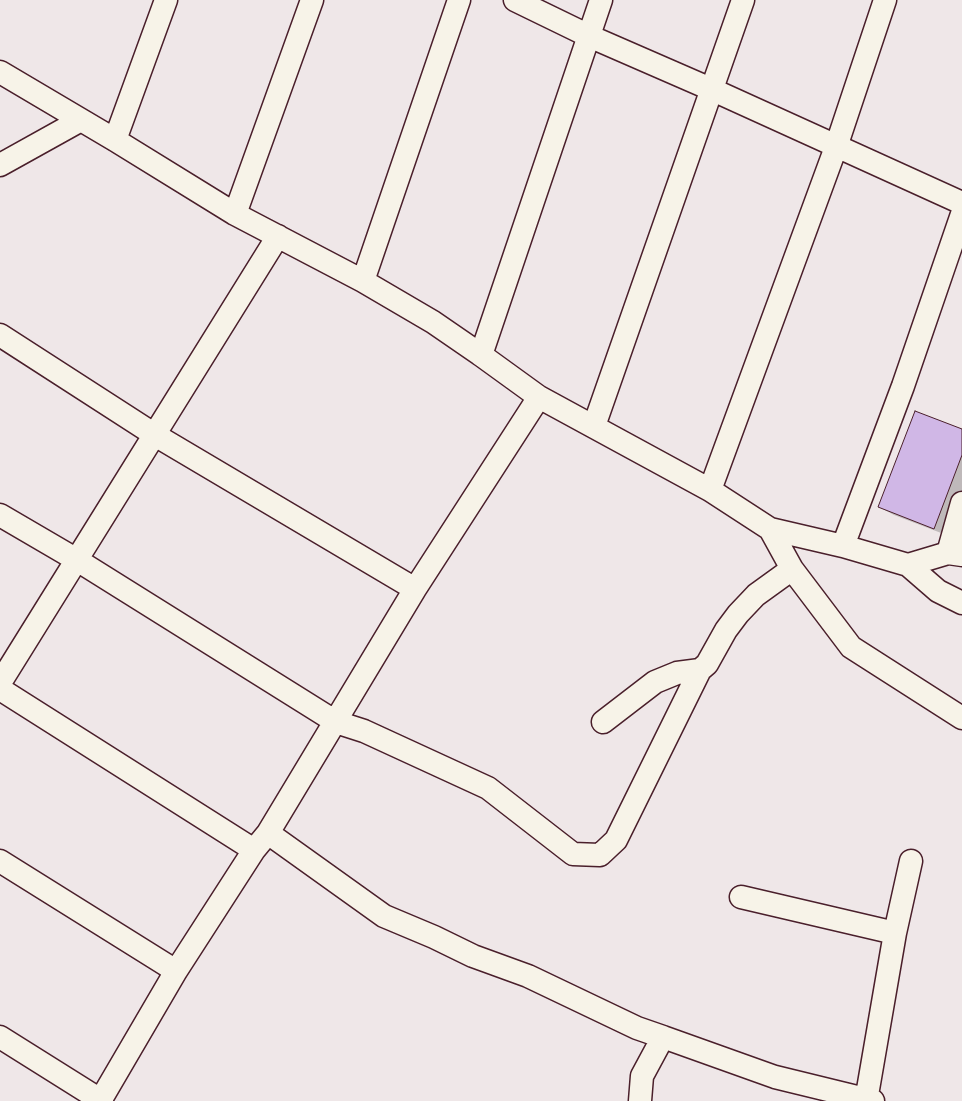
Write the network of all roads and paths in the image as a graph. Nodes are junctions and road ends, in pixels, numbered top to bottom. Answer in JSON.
{"nodes":[{"id":1,"x":166,"y":0,"type":"edge"},
{"id":2,"x":312,"y":0,"type":"edge"},
{"id":3,"x":459,"y":0,"type":"edge"},
{"id":4,"x":515,"y":0,"type":"edge"},
{"id":5,"x":601,"y":0,"type":"edge"},
{"id":6,"x":743,"y":0,"type":"edge"},
{"id":7,"x":885,"y":0,"type":"edge"},
{"id":8,"x":589,"y":36,"type":"junction"},
{"id":9,"x":0,"y":72,"type":"edge"},
{"id":10,"x":713,"y":90,"type":"junction"},
{"id":11,"x":82,"y":120,"type":"junction"},
{"id":12,"x":115,"y":140,"type":"junction"},
{"id":13,"x":836,"y":146,"type":"junction"},
{"id":14,"x":0,"y":165,"type":"edge"},
{"id":15,"x":962,"y":203,"type":"edge"},
{"id":16,"x":235,"y":214,"type":"junction"},
{"id":17,"x":962,"y":214,"type":"edge"},
{"id":18,"x":278,"y":236,"type":"junction"},
{"id":19,"x":363,"y":281,"type":"junction"},
{"id":20,"x":2,"y":341,"type":"edge"},
{"id":21,"x":482,"y":355,"type":"junction"},
{"id":22,"x":539,"y":397,"type":"junction"},
{"id":23,"x":594,"y":426,"type":"junction"},
{"id":24,"x":155,"y":435,"type":"junction"},
{"id":25,"x":710,"y":490,"type":"junction"},
{"id":26,"x":962,"y":503,"type":"edge"},
{"id":27,"x":0,"y":515,"type":"edge"},
{"id":28,"x":770,"y":529,"type":"junction"},
{"id":29,"x":843,"y":546,"type":"junction"},
{"id":30,"x":955,"y":554,"type":"edge"},
{"id":31,"x":77,"y":560,"type":"junction"},
{"id":32,"x":908,"y":565,"type":"junction"},
{"id":33,"x":792,"y":569,"type":"junction"},
{"id":34,"x":415,"y":589,"type":"junction"},
{"id":35,"x":962,"y":603,"type":"edge"},
{"id":36,"x":700,"y":670,"type":"junction"},
{"id":37,"x":0,"y":683,"type":"edge"},
{"id":38,"x":0,"y":689,"type":"edge"},
{"id":39,"x":962,"y":718,"type":"edge"},
{"id":40,"x":336,"y":722,"type":"junction"},
{"id":41,"x":603,"y":722,"type":"dead end"},
{"id":42,"x":268,"y":833,"type":"junction"},
{"id":43,"x":254,"y":850,"type":"junction"},
{"id":44,"x":911,"y":860,"type":"dead end"},
{"id":45,"x":0,"y":861,"type":"edge"},
{"id":46,"x":740,"y":898,"type":"dead end"},
{"id":47,"x":895,"y":934,"type":"junction"},
{"id":48,"x":176,"y":971,"type":"junction"},
{"id":49,"x":0,"y":1037,"type":"edge"},
{"id":50,"x":663,"y":1037,"type":"junction"},
{"id":51,"x":869,"y":1100,"type":"edge"},
{"id":52,"x":101,"y":1101,"type":"edge"},
{"id":53,"x":640,"y":1101,"type":"edge"}],
"edges":[{"from":1,"to":12,"type":"street"},
{"from":2,"to":16,"type":"street"},
{"from":3,"to":19,"type":"street"},
{"from":4,"to":8,"type":"street"},
{"from":5,"to":8,"type":"street"},
{"from":6,"to":10,"type":"street"},
{"from":7,"to":13,"type":"street"},
{"from":8,"to":10,"type":"street"},
{"from":8,"to":21,"type":"street"},
{"from":9,"to":11,"type":"street"},
{"from":10,"to":13,"type":"street"},
{"from":10,"to":23,"type":"street"},
{"from":11,"to":12,"type":"street"},
{"from":11,"to":14,"type":"street"},
{"from":12,"to":16,"type":"street"},
{"from":13,"to":15,"type":"street"},
{"from":13,"to":25,"type":"street"},
{"from":16,"to":18,"type":"street"},
{"from":17,"to":29,"type":"street"},
{"from":18,"to":19,"type":"street"},
{"from":18,"to":24,"type":"street"},
{"from":19,"to":21,"type":"street"},
{"from":20,"to":24,"type":"street"},
{"from":21,"to":22,"type":"street"},
{"from":22,"to":23,"type":"street"},
{"from":22,"to":34,"type":"street"},
{"from":23,"to":25,"type":"street"},
{"from":24,"to":31,"type":"street"},
{"from":24,"to":34,"type":"street"},
{"from":25,"to":28,"type":"street"},
{"from":26,"to":30,"type":"street"},
{"from":27,"to":31,"type":"street"},
{"from":28,"to":29,"type":"street"},
{"from":28,"to":33,"type":"street"},
{"from":29,"to":32,"type":"street"},
{"from":30,"to":32,"type":"street"},
{"from":31,"to":37,"type":"street"},
{"from":31,"to":40,"type":"street"},
{"from":32,"to":35,"type":"street"},
{"from":33,"to":36,"type":"street"},
{"from":33,"to":39,"type":"street"},
{"from":34,"to":40,"type":"street"},
{"from":36,"to":40,"type":"street"},
{"from":36,"to":41,"type":"street"},
{"from":38,"to":43,"type":"street"},
{"from":40,"to":42,"type":"street"},
{"from":42,"to":43,"type":"street"},
{"from":42,"to":50,"type":"street"},
{"from":43,"to":48,"type":"street"},
{"from":44,"to":47,"type":"street"},
{"from":45,"to":48,"type":"street"},
{"from":46,"to":47,"type":"street"},
{"from":47,"to":51,"type":"street"},
{"from":48,"to":52,"type":"street"},
{"from":49,"to":52,"type":"street"},
{"from":50,"to":51,"type":"street"},
{"from":50,"to":53,"type":"street"}]}
